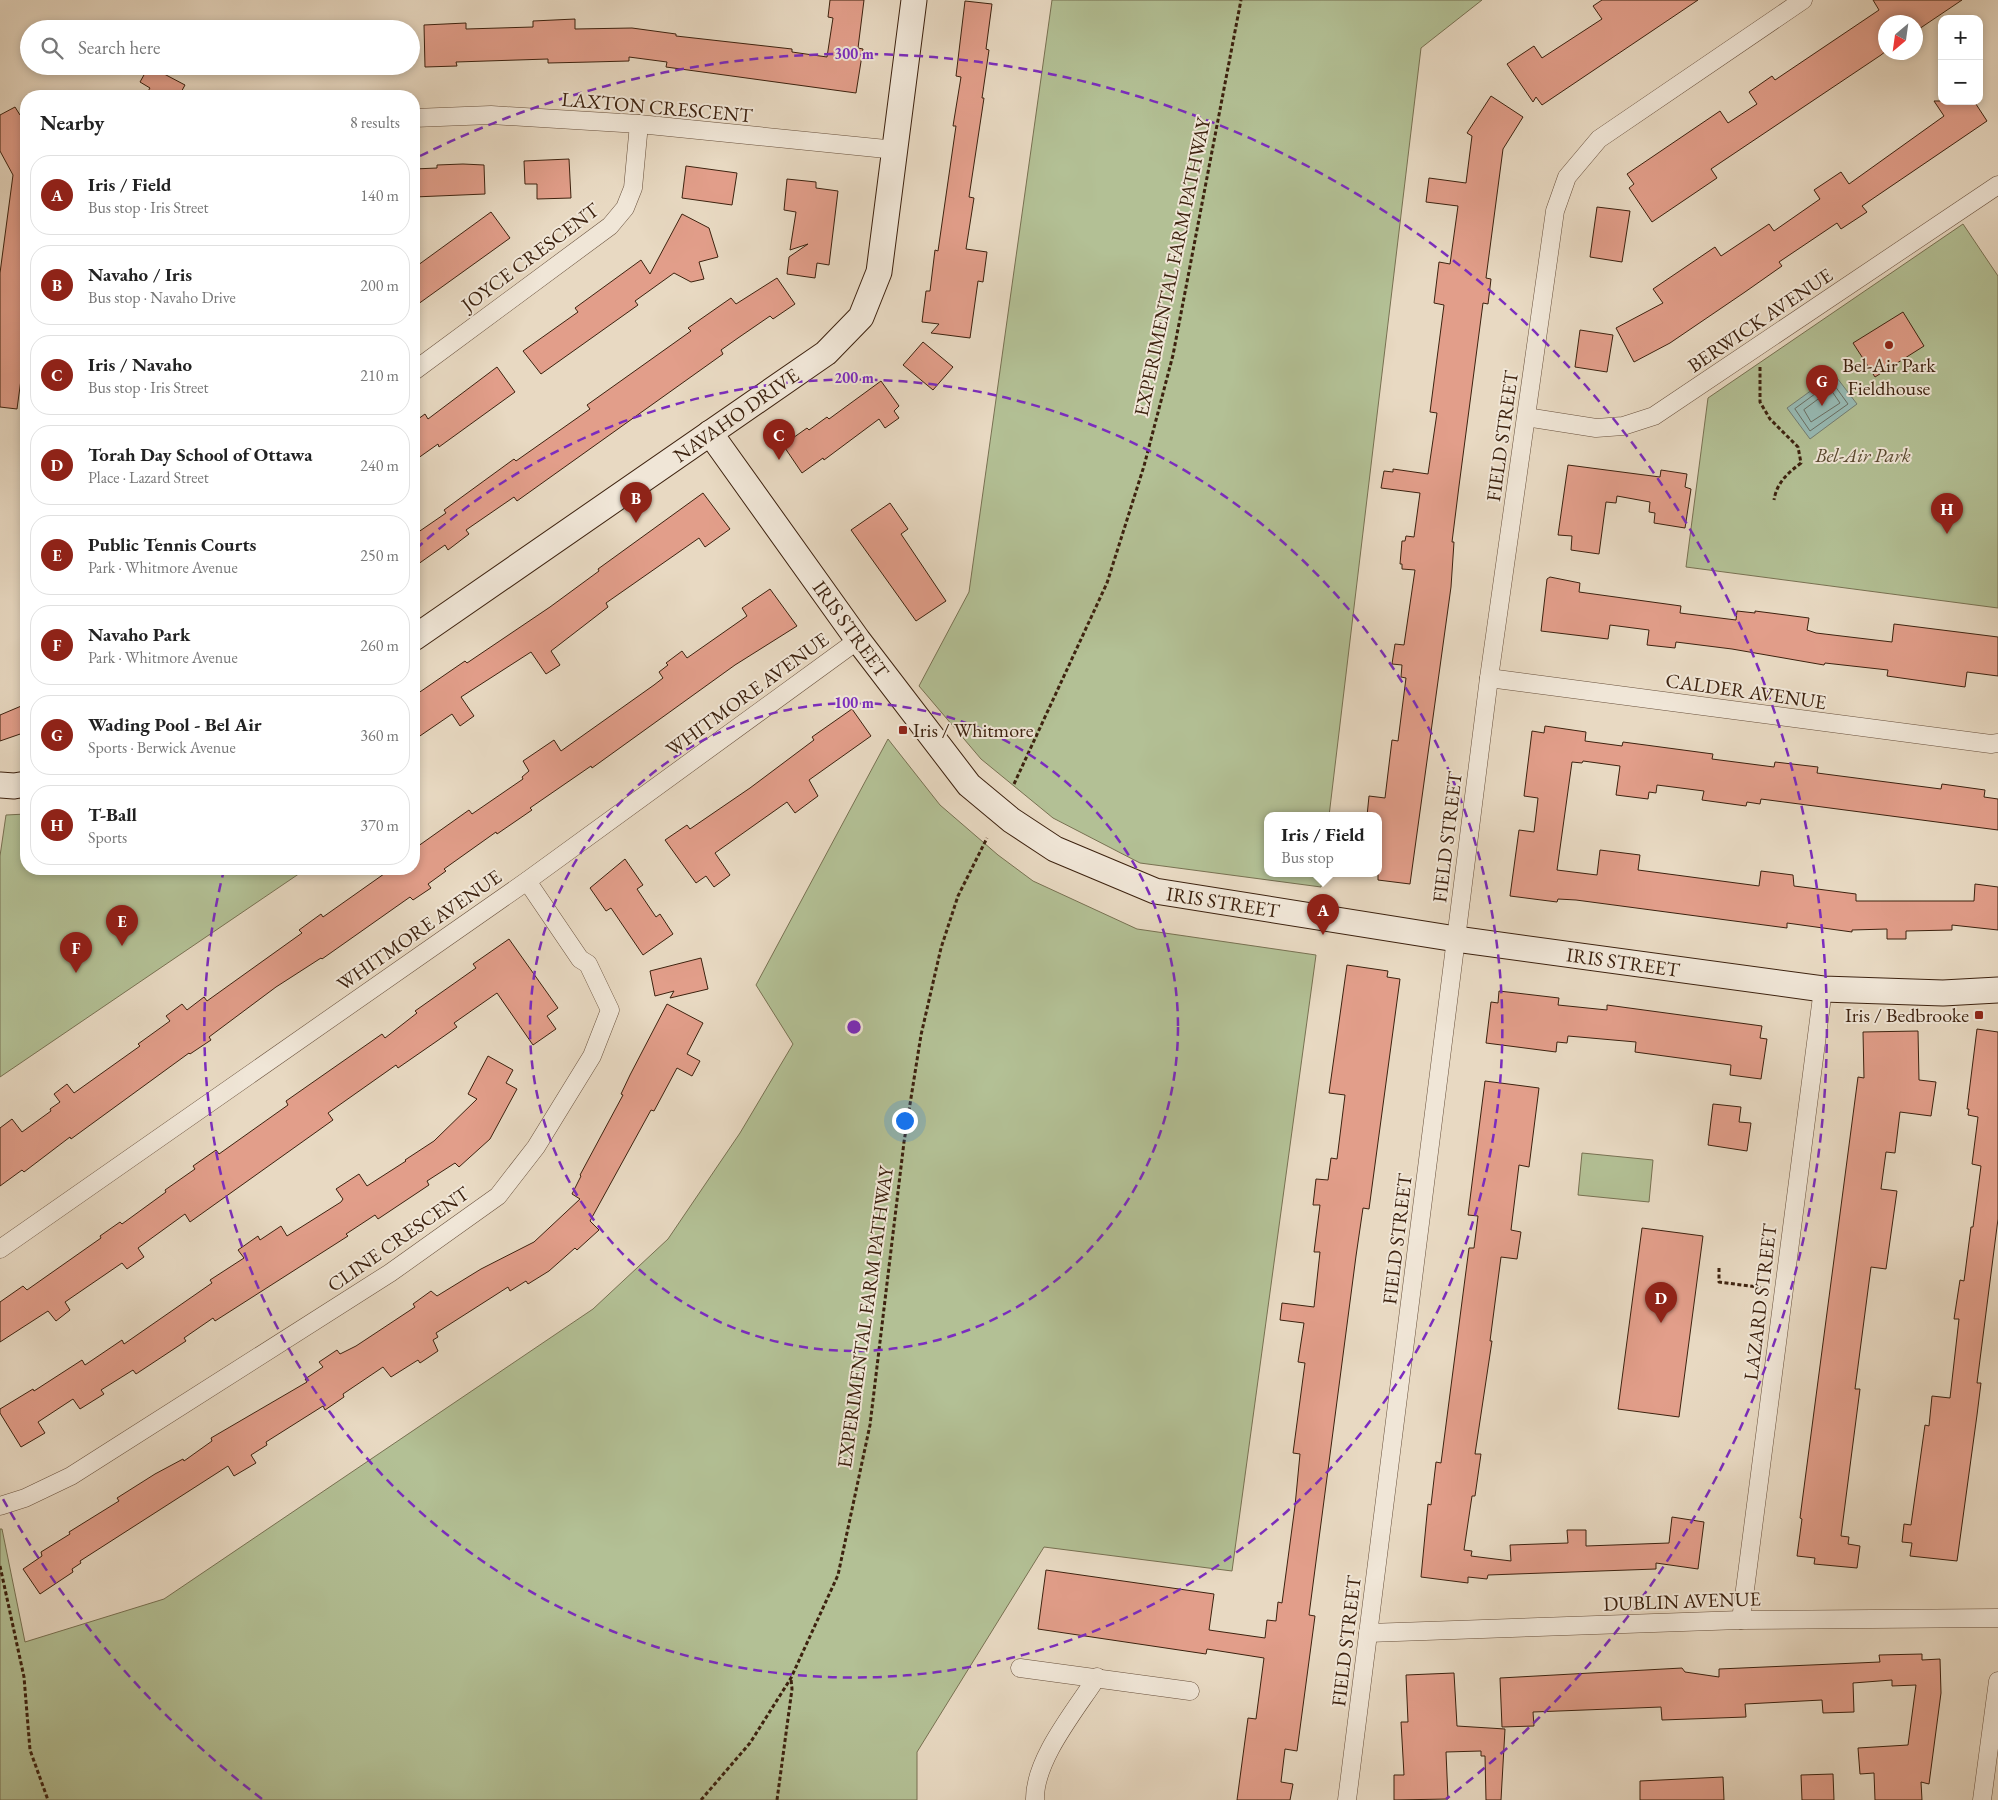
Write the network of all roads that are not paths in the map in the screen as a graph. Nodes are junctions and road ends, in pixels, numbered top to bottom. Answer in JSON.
{"nodes":[{"id":1,"x":914,"y":0,"type":"edge"},
{"id":2,"x":1803,"y":0,"type":"edge"},
{"id":3,"x":420,"y":118,"type":"edge"},
{"id":4,"x":639,"y":124,"type":"junction"},
{"id":5,"x":896,"y":150,"type":"junction"},
{"id":6,"x":1998,"y":185,"type":"edge"},
{"id":7,"x":420,"y":367,"type":"edge"},
{"id":8,"x":1526,"y":417,"type":"junction"},
{"id":9,"x":710,"y":433,"type":"junction"},
{"id":10,"x":420,"y":634,"type":"edge"},
{"id":11,"x":858,"y":640,"type":"junction"},
{"id":12,"x":1489,"y":678,"type":"junction"},
{"id":13,"x":1998,"y":743,"type":"edge"},
{"id":14,"x":0,"y":785,"type":"edge"},
{"id":15,"x":20,"y":785,"type":"edge"},
{"id":16,"x":527,"y":881,"type":"junction"},
{"id":17,"x":1456,"y":939,"type":"junction"},
{"id":18,"x":1823,"y":989,"type":"junction"},
{"id":19,"x":1998,"y":990,"type":"edge"},
{"id":20,"x":0,"y":1249,"type":"edge"},
{"id":21,"x":0,"y":1506,"type":"edge"},
{"id":22,"x":1998,"y":1618,"type":"edge"},
{"id":23,"x":1741,"y":1620,"type":"junction"},
{"id":24,"x":1368,"y":1633,"type":"junction"},
{"id":25,"x":1020,"y":1668,"type":"dead end"},
{"id":26,"x":1097,"y":1678,"type":"junction"},
{"id":27,"x":1998,"y":1680,"type":"edge"},
{"id":28,"x":1190,"y":1692,"type":"dead end"},
{"id":29,"x":1035,"y":1800,"type":"edge"},
{"id":30,"x":1347,"y":1800,"type":"edge"},
{"id":31,"x":1982,"y":1800,"type":"edge"}],
"edges":[{"from":1,"to":5,"type":"street","name":"NAVAHO DRIVE"},
{"from":2,"to":8,"type":"street","name":"FIELD STREET"},
{"from":3,"to":4,"type":"street","name":"LAXTON CRESCENT"},
{"from":4,"to":5,"type":"street","name":"LAXTON CRESCENT"},
{"from":4,"to":7,"type":"street","name":"JOYCE CRESCENT"},
{"from":5,"to":9,"type":"street","name":"NAVAHO DRIVE"},
{"from":6,"to":8,"type":"street","name":"BERWICK AVENUE"},
{"from":8,"to":12,"type":"street","name":"FIELD STREET"},
{"from":9,"to":10,"type":"street","name":"NAVAHO DRIVE"},
{"from":9,"to":11,"type":"street","name":"IRIS STREET"},
{"from":11,"to":16,"type":"street","name":"WHITMORE AVENUE"},
{"from":11,"to":17,"type":"street","name":"IRIS STREET"},
{"from":12,"to":13,"type":"street","name":"CALDER AVENUE"},
{"from":12,"to":17,"type":"street","name":"FIELD STREET"},
{"from":14,"to":15,"type":"street"},
{"from":16,"to":20,"type":"street","name":"WHITMORE AVENUE"},
{"from":16,"to":21,"type":"street","name":"CLINE CRESCENT"},
{"from":17,"to":18,"type":"street","name":"IRIS STREET"},
{"from":17,"to":24,"type":"street","name":"FIELD STREET"},
{"from":18,"to":19,"type":"street","name":"IRIS STREET"},
{"from":18,"to":23,"type":"street","name":"LAZARD STREET"},
{"from":22,"to":23,"type":"street","name":"DUBLIN AVENUE"},
{"from":23,"to":24,"type":"street","name":"DUBLIN AVENUE"},
{"from":24,"to":30,"type":"street","name":"FIELD STREET"},
{"from":25,"to":26,"type":"street"},
{"from":26,"to":28,"type":"street"},
{"from":26,"to":29,"type":"street"},
{"from":27,"to":31,"type":"street"}]}
